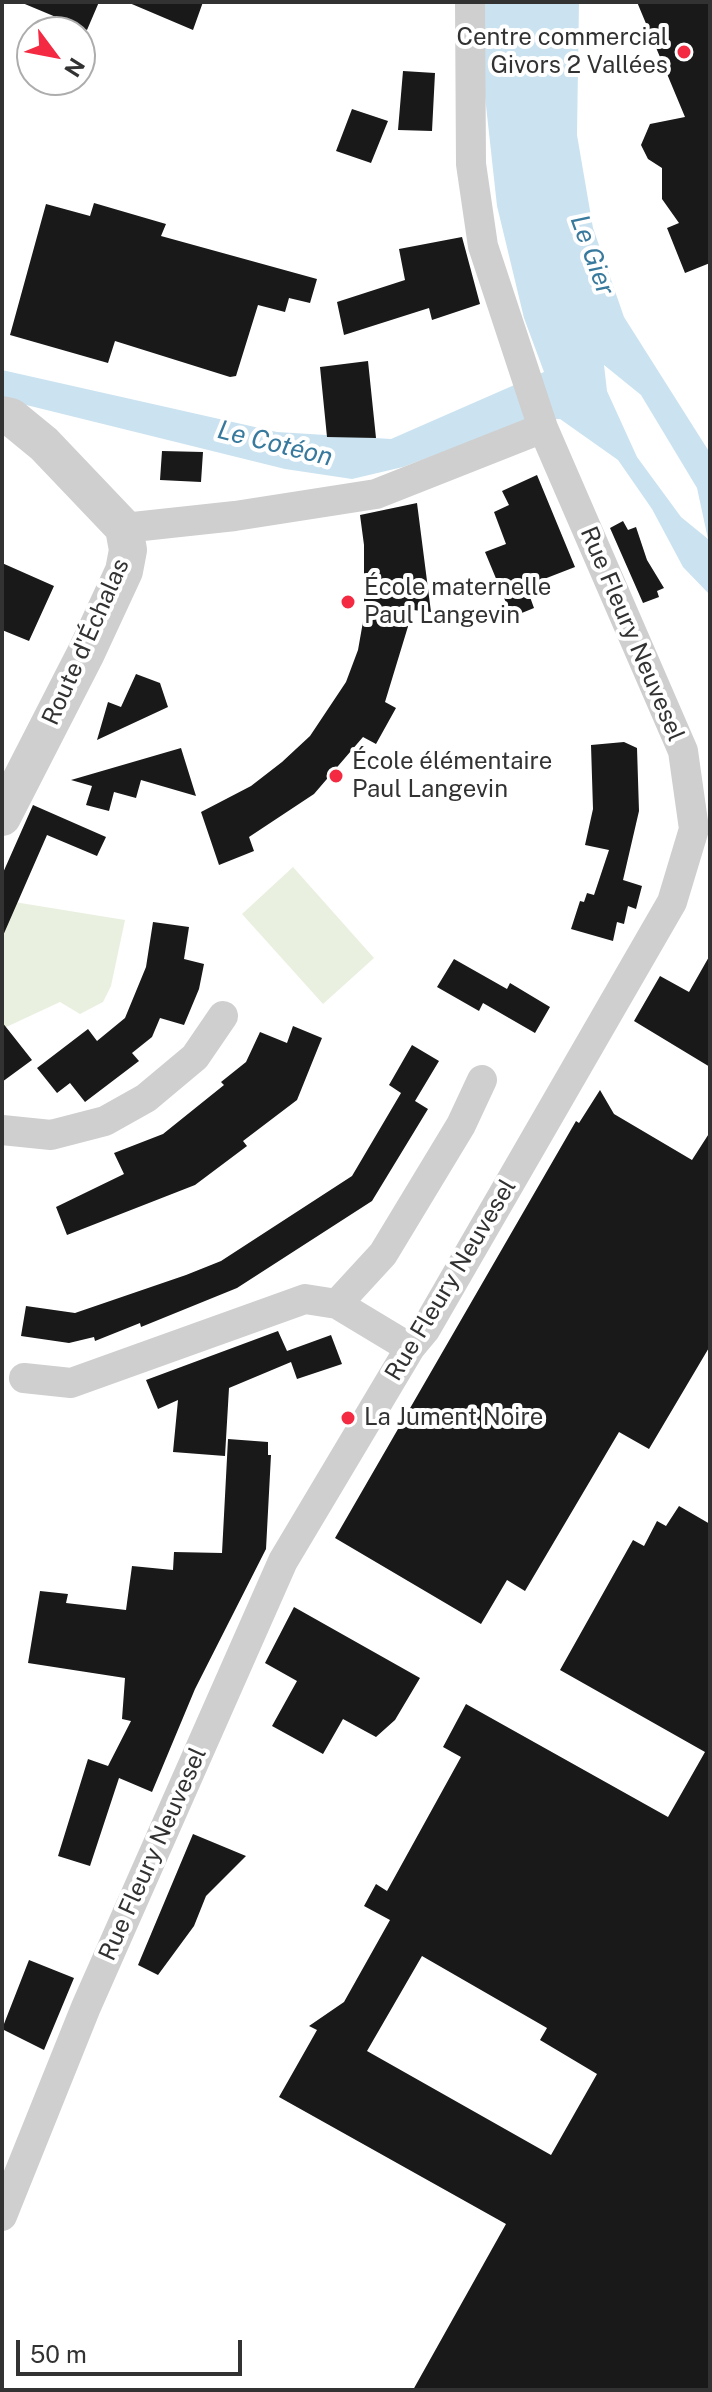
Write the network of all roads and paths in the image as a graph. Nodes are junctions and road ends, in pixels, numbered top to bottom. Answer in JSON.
{"nodes":[{"id":1,"x":470,"y":2,"type":"edge"},
{"id":2,"x":6,"y":416,"type":"edge"},
{"id":3,"x":543,"y":428,"type":"junction"},
{"id":4,"x":124,"y":528,"type":"junction"},
{"id":5,"x":2,"y":817,"type":"edge"},
{"id":6,"x":223,"y":1016,"type":"dead end"},
{"id":7,"x":482,"y":1080,"type":"dead end"},
{"id":8,"x":2,"y":1130,"type":"edge"},
{"id":9,"x":337,"y":1304,"type":"junction"},
{"id":10,"x":410,"y":1348,"type":"junction"},
{"id":11,"x":24,"y":1378,"type":"dead end"},
{"id":12,"x":2,"y":2216,"type":"edge"}],
"edges":[{"from":1,"to":3,"type":"street","name":"Rue Fleury Neuvesel"},
{"from":2,"to":4,"type":"street","name":"Route d'Échalas"},
{"from":3,"to":4,"type":"street"},
{"from":3,"to":10,"type":"street","name":"Rue Fleury Neuvesel"},
{"from":4,"to":5,"type":"street","name":"Route d'Échalas"},
{"from":6,"to":8,"type":"street"},
{"from":7,"to":9,"type":"street"},
{"from":9,"to":10,"type":"street"},
{"from":9,"to":11,"type":"street"},
{"from":10,"to":12,"type":"street","name":"Rue Fleury Neuvesel"}]}
